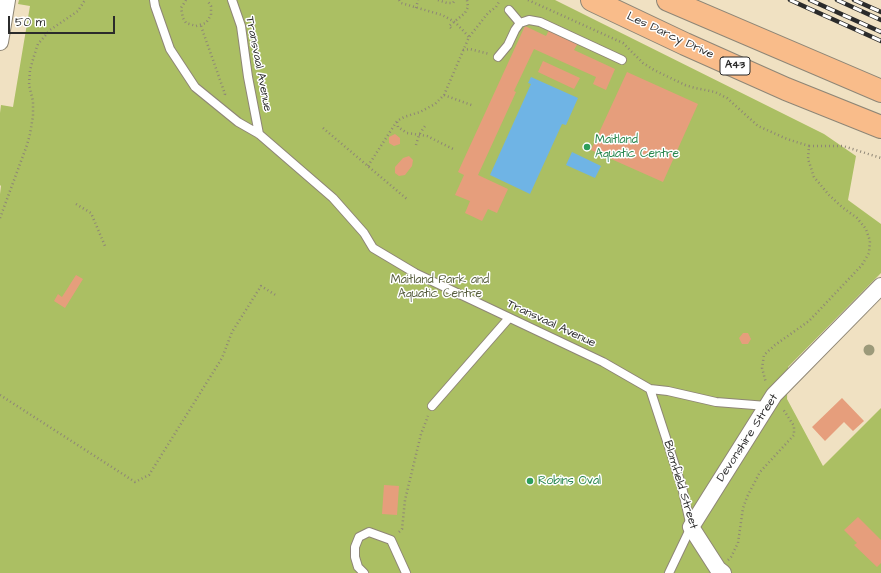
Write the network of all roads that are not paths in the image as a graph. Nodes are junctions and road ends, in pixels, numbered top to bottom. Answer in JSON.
{"nodes":[{"id":1,"x":7,"y":0,"type":"edge"},
{"id":2,"x":154,"y":0,"type":"edge"},
{"id":3,"x":232,"y":0,"type":"edge"},
{"id":4,"x":592,"y":0,"type":"edge"},
{"id":5,"x":668,"y":0,"type":"edge"},
{"id":6,"x":678,"y":0,"type":"edge"},
{"id":7,"x":509,"y":10,"type":"dead end"},
{"id":8,"x":520,"y":22,"type":"junction"},
{"id":9,"x":726,"y":24,"type":"junction"},
{"id":10,"x":0,"y":42,"type":"edge"},
{"id":11,"x":498,"y":57,"type":"road end"},
{"id":12,"x":622,"y":60,"type":"dead end"},
{"id":13,"x":881,"y":91,"type":"edge"},
{"id":14,"x":881,"y":127,"type":"edge"},
{"id":15,"x":259,"y":134,"type":"junction"},
{"id":16,"x":881,"y":286,"type":"edge"},
{"id":17,"x":509,"y":318,"type":"junction"},
{"id":18,"x":650,"y":389,"type":"junction"},
{"id":19,"x":770,"y":400,"type":"junction"},
{"id":20,"x":432,"y":406,"type":"road end"},
{"id":21,"x":691,"y":527,"type":"junction"},
{"id":22,"x":721,"y":571,"type":"edge"},
{"id":23,"x":364,"y":573,"type":"edge"},
{"id":24,"x":406,"y":573,"type":"edge"},
{"id":25,"x":669,"y":573,"type":"edge"}],
"edges":[{"from":1,"to":10,"type":"street"},
{"from":2,"to":15,"type":"lane","name":"Transvaal Avenue"},
{"from":3,"to":15,"type":"lane","name":"Transvaal Avenue"},
{"from":4,"to":14,"type":"highway","name":"Les Darcy Drive","number":"A43"},
{"from":5,"to":9,"type":"highway"},
{"from":6,"to":9,"type":"highway"},
{"from":7,"to":8,"type":"lane"},
{"from":8,"to":11,"type":"lane"},
{"from":8,"to":12,"type":"lane"},
{"from":9,"to":13,"type":"highway"},
{"from":15,"to":17,"type":"lane","name":"Transvaal Avenue"},
{"from":16,"to":19,"type":"street","name":"Devonshire Street"},
{"from":17,"to":18,"type":"lane","name":"Transvaal Avenue"},
{"from":17,"to":20,"type":"lane"},
{"from":18,"to":19,"type":"lane","name":"Transvaal Avenue"},
{"from":18,"to":21,"type":"lane","name":"Blomfield Street"},
{"from":19,"to":21,"type":"street","name":"Devonshire Street"},
{"from":21,"to":22,"type":"street","name":"Blomfield Street"},
{"from":21,"to":25,"type":"lane"},
{"from":23,"to":24,"type":"lane"}]}
